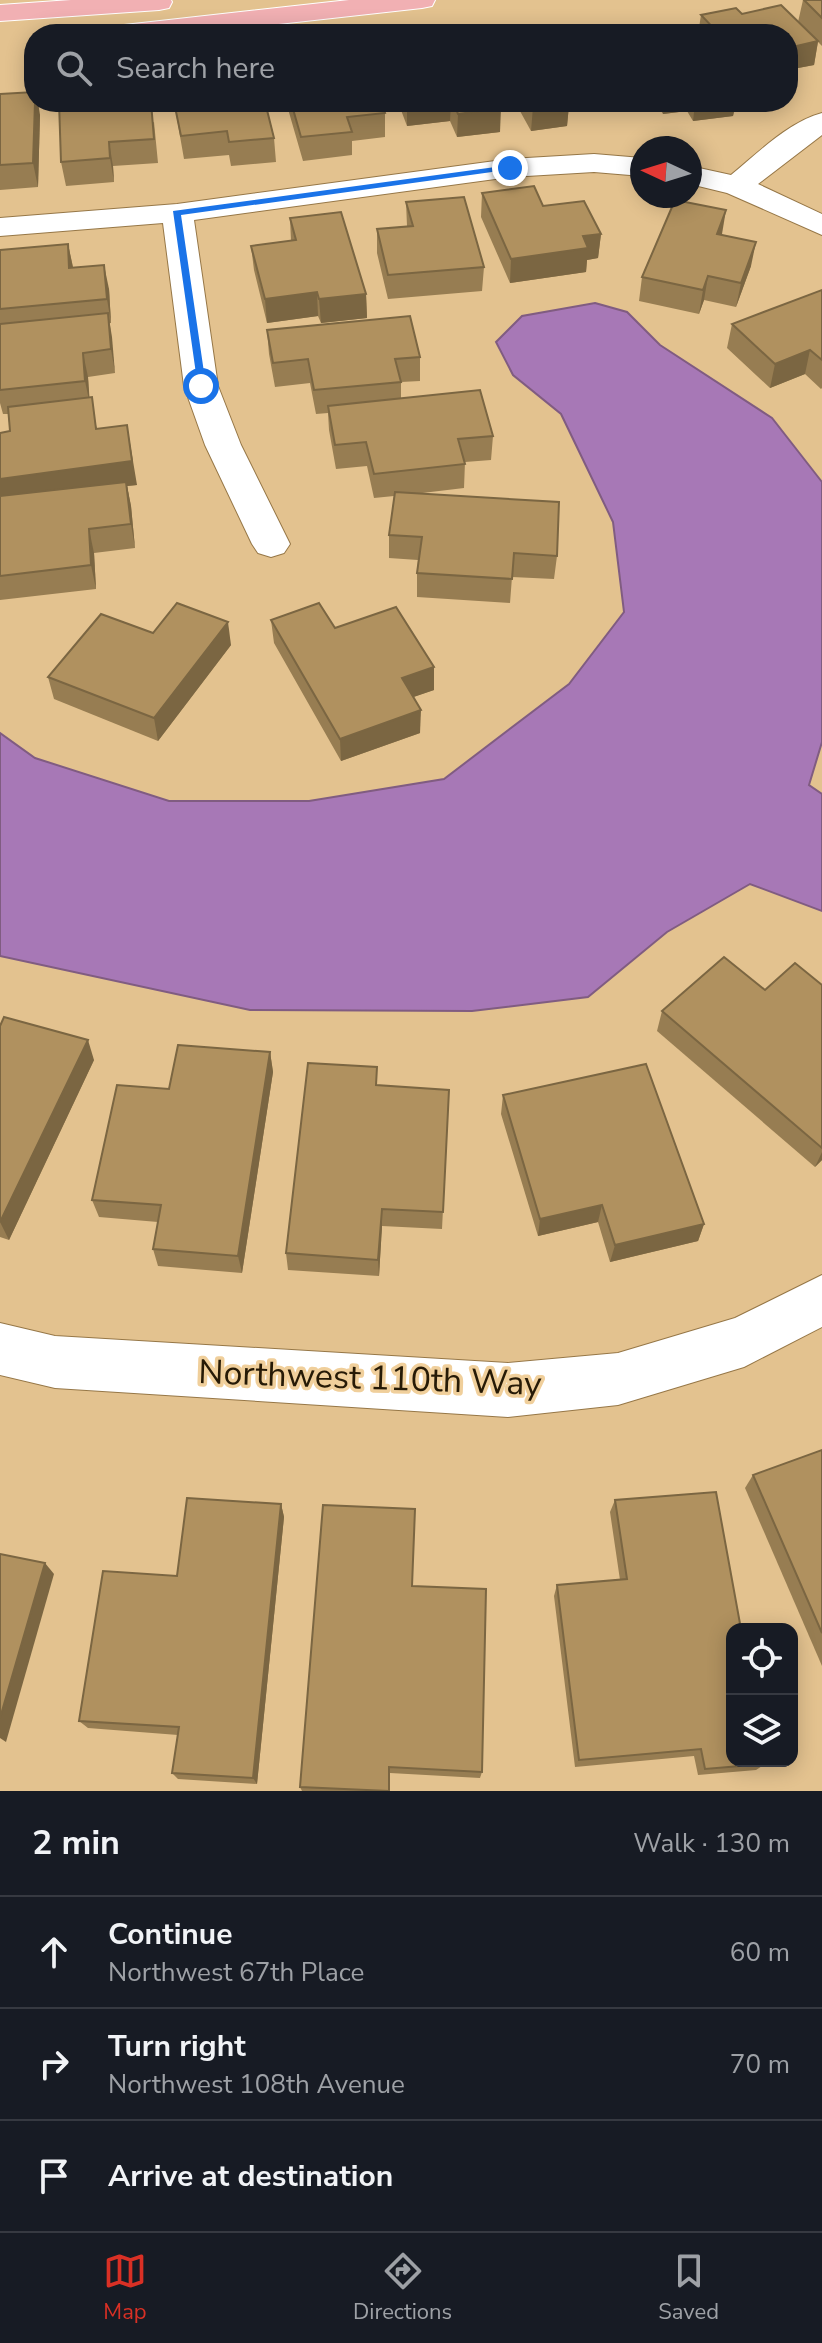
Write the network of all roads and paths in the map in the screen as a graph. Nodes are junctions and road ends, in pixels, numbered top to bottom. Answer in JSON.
{"nodes":[{"id":1,"x":177,"y":0,"type":"edge"},
{"id":2,"x":422,"y":0,"type":"edge"},
{"id":3,"x":0,"y":13,"type":"edge"},
{"id":4,"x":205,"y":24,"type":"edge"},
{"id":5,"x":822,"y":122,"type":"edge"},
{"id":6,"x":630,"y":166,"type":"edge"},
{"id":7,"x":702,"y":178,"type":"edge"},
{"id":8,"x":737,"y":186,"type":"junction"},
{"id":9,"x":177,"y":213,"type":"junction"},
{"id":10,"x":822,"y":226,"type":"edge"},
{"id":11,"x":0,"y":227,"type":"edge"},
{"id":12,"x":271,"y":544,"type":"dead end"},
{"id":13,"x":822,"y":1300,"type":"edge"},
{"id":14,"x":0,"y":1349,"type":"edge"}],
"edges":[{"from":1,"to":3,"type":"main road"},
{"from":2,"to":4,"type":"main road"},
{"from":5,"to":8,"type":"street"},
{"from":6,"to":9,"type":"street"},
{"from":7,"to":8,"type":"street"},
{"from":8,"to":10,"type":"street"},
{"from":9,"to":11,"type":"street"},
{"from":9,"to":12,"type":"street"},
{"from":13,"to":14,"type":"street","name":"Northwest 110th Way"}]}
